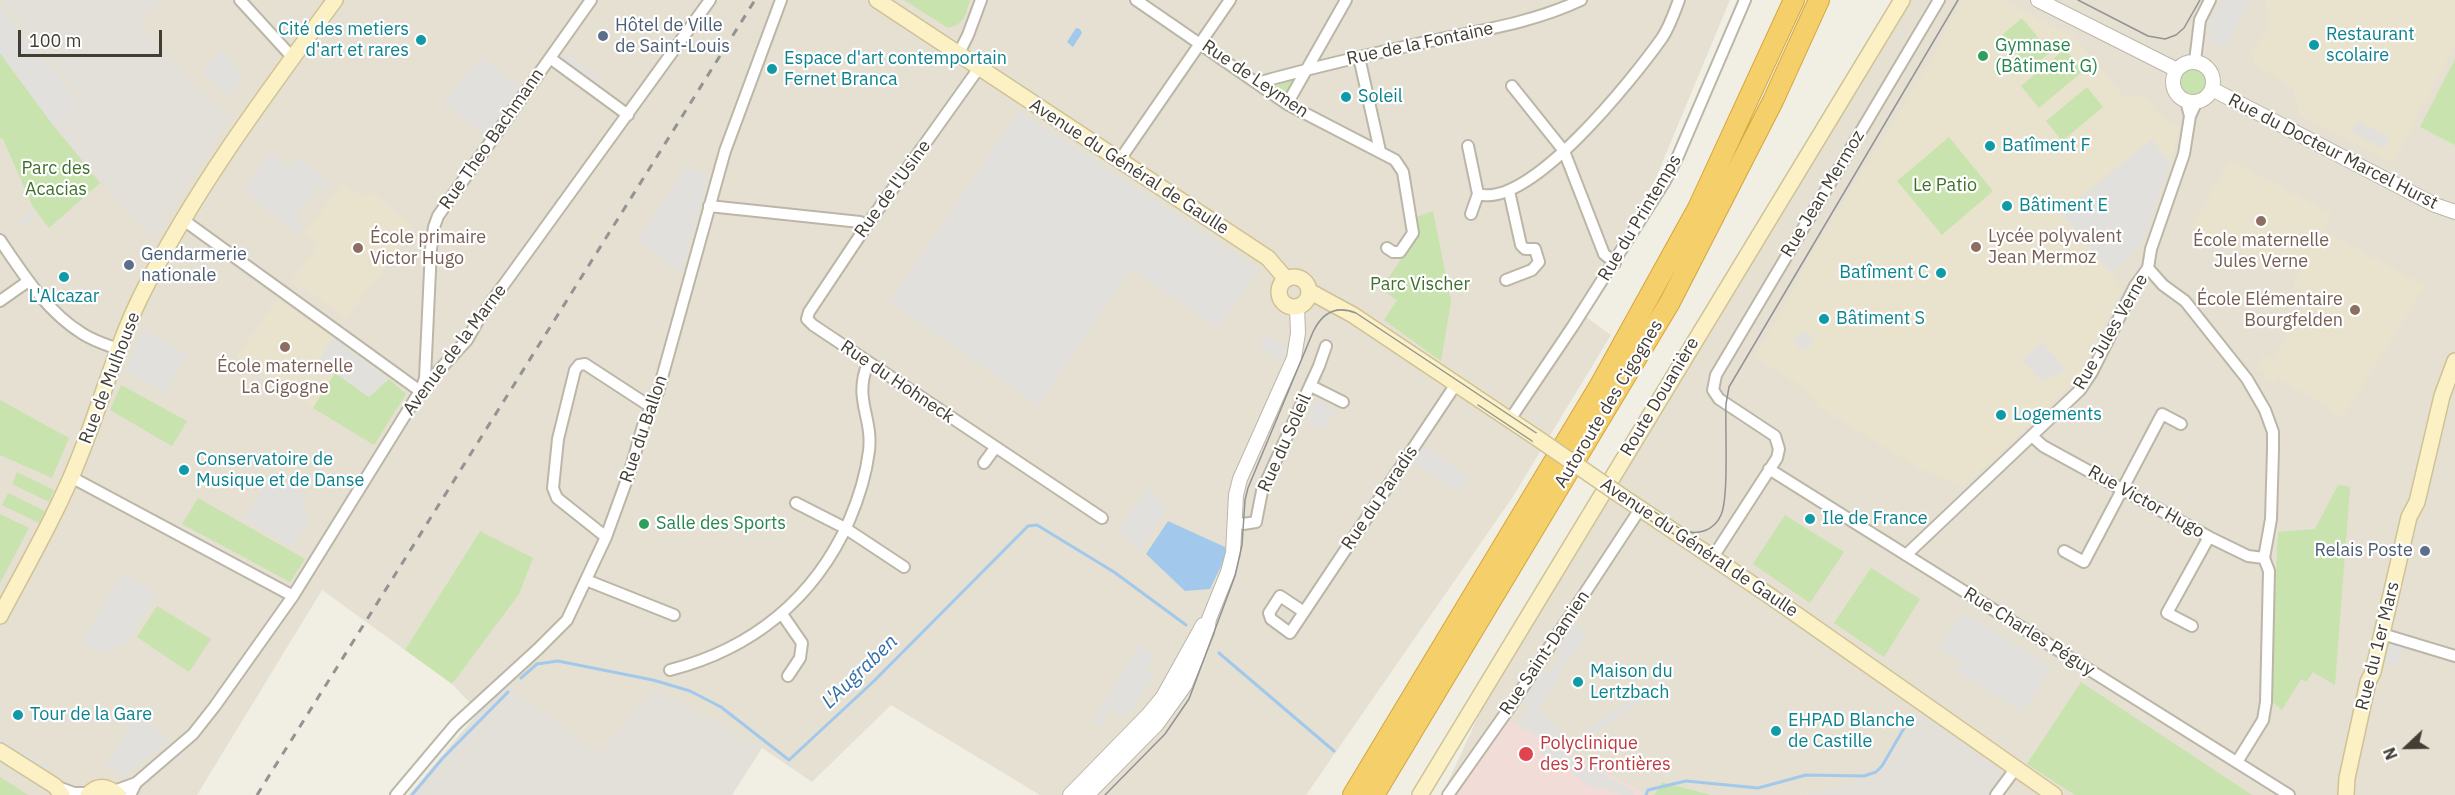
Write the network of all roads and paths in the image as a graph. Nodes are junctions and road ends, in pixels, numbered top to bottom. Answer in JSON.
{"nodes":[{"id":1,"x":240,"y":0,"type":"edge"},
{"id":2,"x":335,"y":0,"type":"edge"},
{"id":3,"x":591,"y":0,"type":"edge"},
{"id":4,"x":710,"y":0,"type":"edge"},
{"id":5,"x":782,"y":0,"type":"edge"},
{"id":6,"x":877,"y":0,"type":"edge"},
{"id":7,"x":981,"y":0,"type":"edge"},
{"id":8,"x":1136,"y":0,"type":"edge"},
{"id":9,"x":1230,"y":0,"type":"edge"},
{"id":10,"x":1346,"y":0,"type":"edge"},
{"id":11,"x":1581,"y":0,"type":"edge"},
{"id":12,"x":1679,"y":0,"type":"edge"},
{"id":13,"x":1744,"y":0,"type":"edge"},
{"id":14,"x":1794,"y":0,"type":"edge"},
{"id":15,"x":1819,"y":0,"type":"edge"},
{"id":16,"x":1832,"y":0,"type":"edge"},
{"id":17,"x":1902,"y":0,"type":"edge"},
{"id":18,"x":1940,"y":0,"type":"edge"},
{"id":19,"x":2038,"y":0,"type":"edge"},
{"id":20,"x":2210,"y":0,"type":"edge"},
{"id":21,"x":1201,"y":43,"type":"junction"},
{"id":22,"x":958,"y":55,"type":"junction"},
{"id":23,"x":1359,"y":57,"type":"junction"},
{"id":24,"x":293,"y":58,"type":"junction"},
{"id":25,"x":550,"y":58,"type":"junction"},
{"id":26,"x":2195,"y":62,"type":"junction"},
{"id":27,"x":979,"y":68,"type":"junction"},
{"id":28,"x":1308,"y":69,"type":"junction"},
{"id":29,"x":2177,"y":70,"type":"junction"},
{"id":30,"x":1257,"y":83,"type":"junction"},
{"id":31,"x":1512,"y":86,"type":"dead end"},
{"id":32,"x":2212,"y":90,"type":"junction"},
{"id":33,"x":1773,"y":101,"type":"junction"},
{"id":34,"x":2192,"y":101,"type":"junction"},
{"id":35,"x":1287,"y":104,"type":"junction"},
{"id":36,"x":628,"y":115,"type":"junction"},
{"id":37,"x":1468,"y":146,"type":"dead end"},
{"id":38,"x":1380,"y":151,"type":"junction"},
{"id":39,"x":1564,"y":151,"type":"junction"},
{"id":40,"x":1119,"y":161,"type":"junction"},
{"id":41,"x":1509,"y":191,"type":"junction"},
{"id":42,"x":1478,"y":194,"type":"junction"},
{"id":43,"x":709,"y":206,"type":"junction"},
{"id":44,"x":2455,"y":212,"type":"edge"},
{"id":45,"x":1471,"y":214,"type":"dead end"},
{"id":46,"x":182,"y":219,"type":"junction"},
{"id":47,"x":867,"y":225,"type":"junction"},
{"id":48,"x":0,"y":240,"type":"edge"},
{"id":49,"x":1387,"y":248,"type":"dead end"},
{"id":50,"x":1615,"y":263,"type":"junction"},
{"id":51,"x":2148,"y":268,"type":"junction"},
{"id":52,"x":1286,"y":279,"type":"junction"},
{"id":53,"x":1506,"y":280,"type":"dead end"},
{"id":54,"x":27,"y":282,"type":"junction"},
{"id":55,"x":1309,"y":291,"type":"junction"},
{"id":56,"x":0,"y":301,"type":"edge"},
{"id":57,"x":1298,"y":307,"type":"junction"},
{"id":58,"x":809,"y":312,"type":"joint"},
{"id":59,"x":1326,"y":346,"type":"dead end"},
{"id":60,"x":118,"y":349,"type":"junction"},
{"id":61,"x":2455,"y":361,"type":"edge"},
{"id":62,"x":868,"y":363,"type":"junction"},
{"id":63,"x":426,"y":364,"type":"junction"},
{"id":64,"x":442,"y":366,"type":"junction"},
{"id":65,"x":1456,"y":384,"type":"junction"},
{"id":66,"x":1311,"y":386,"type":"junction"},
{"id":67,"x":420,"y":391,"type":"junction"},
{"id":68,"x":1343,"y":402,"type":"dead end"},
{"id":69,"x":651,"y":407,"type":"junction"},
{"id":70,"x":1509,"y":421,"type":"junction"},
{"id":71,"x":2181,"y":424,"type":"dead end"},
{"id":72,"x":2032,"y":436,"type":"junction"},
{"id":73,"x":995,"y":448,"type":"junction"},
{"id":74,"x":984,"y":463,"type":"dead end"},
{"id":75,"x":1769,"y":469,"type":"junction"},
{"id":76,"x":71,"y":477,"type":"junction"},
{"id":77,"x":2123,"y":490,"type":"junction"},
{"id":78,"x":796,"y":503,"type":"dead end"},
{"id":79,"x":1640,"y":509,"type":"junction"},
{"id":80,"x":1102,"y":518,"type":"dead end"},
{"id":81,"x":1236,"y":521,"type":"junction"},
{"id":82,"x":846,"y":528,"type":"junction"},
{"id":83,"x":606,"y":537,"type":"junction"},
{"id":84,"x":2209,"y":537,"type":"junction"},
{"id":85,"x":2064,"y":551,"type":"dead end"},
{"id":86,"x":1906,"y":555,"type":"junction"},
{"id":87,"x":1713,"y":557,"type":"junction"},
{"id":88,"x":2264,"y":558,"type":"junction"},
{"id":89,"x":904,"y":567,"type":"dead end"},
{"id":90,"x":586,"y":580,"type":"junction"},
{"id":91,"x":293,"y":596,"type":"junction"},
{"id":92,"x":1304,"y":612,"type":"dead end"},
{"id":93,"x":782,"y":614,"type":"junction"},
{"id":94,"x":674,"y":615,"type":"dead end"},
{"id":95,"x":0,"y":616,"type":"edge"},
{"id":96,"x":1209,"y":619,"type":"junction"},
{"id":97,"x":2192,"y":626,"type":"dead end"},
{"id":98,"x":2382,"y":634,"type":"junction"},
{"id":99,"x":2455,"y":656,"type":"edge"},
{"id":100,"x":670,"y":670,"type":"dead end"},
{"id":101,"x":788,"y":676,"type":"dead end"},
{"id":102,"x":0,"y":751,"type":"edge"},
{"id":103,"x":2237,"y":762,"type":"junction"},
{"id":104,"x":2016,"y":768,"type":"junction"},
{"id":105,"x":136,"y":783,"type":"junction"},
{"id":106,"x":58,"y":791,"type":"edge"},
{"id":107,"x":116,"y":793,"type":"edge"},
{"id":108,"x":88,"y":794,"type":"edge"},
{"id":109,"x":130,"y":795,"type":"edge"},
{"id":110,"x":396,"y":795,"type":"edge"},
{"id":111,"x":1070,"y":795,"type":"edge"},
{"id":112,"x":1087,"y":795,"type":"edge"},
{"id":113,"x":1353,"y":795,"type":"edge"},
{"id":114,"x":1374,"y":795,"type":"edge"},
{"id":115,"x":1420,"y":795,"type":"edge"},
{"id":116,"x":1448,"y":795,"type":"edge"},
{"id":117,"x":1996,"y":795,"type":"edge"},
{"id":118,"x":2054,"y":795,"type":"edge"},
{"id":119,"x":2289,"y":795,"type":"edge"},
{"id":120,"x":2346,"y":795,"type":"edge"}],
"edges":[{"from":1,"to":24,"type":"street"},
{"from":2,"to":24,"type":"main road","name":"Rue de Mulhouse"},
{"from":3,"to":25,"type":"street","name":"Rue Theo Bachmann"},
{"from":4,"to":36,"type":"street","name":"Avenue de la Marne"},
{"from":5,"to":43,"type":"street","name":"Rue du Ballon"},
{"from":6,"to":22,"type":"main road","name":"Avenue du Général de Gaulle"},
{"from":7,"to":22,"type":"street"},
{"from":8,"to":21,"type":"street","name":"Rue de Leymen"},
{"from":9,"to":21,"type":"street"},
{"from":10,"to":28,"type":"street"},
{"from":11,"to":23,"type":"street","name":"Rue de la Fontaine"},
{"from":12,"to":39,"type":"street"},
{"from":13,"to":50,"type":"street","name":"Rue du Printemps"},
{"from":14,"to":113,"type":"highway","name":"Autoroute des Cigognes"},
{"from":15,"to":33,"type":"highway","name":"Autoroute des Cigognes"},
{"from":16,"to":33,"type":"highway"},
{"from":17,"to":115,"type":"main road","name":"Route Douanière"},
{"from":18,"to":75,"type":"street","name":"Rue Jean Mermoz"},
{"from":19,"to":29,"type":"street"},
{"from":20,"to":26,"type":"street"},
{"from":21,"to":30,"type":"street","name":"Rue de Leymen"},
{"from":21,"to":40,"type":"street"},
{"from":22,"to":27,"type":"main road","name":"Avenue du Général de Gaulle"},
{"from":23,"to":28,"type":"street","name":"Rue de la Fontaine"},
{"from":23,"to":38,"type":"street"},
{"from":24,"to":46,"type":"main road","name":"Rue de Mulhouse"},
{"from":25,"to":36,"type":"street"},
{"from":25,"to":63,"type":"street","name":"Rue Theo Bachmann"},
{"from":26,"to":29,"type":"street"},
{"from":26,"to":32,"type":"street"},
{"from":27,"to":40,"type":"main road","name":"Avenue du Général de Gaulle"},
{"from":27,"to":47,"type":"street","name":"Rue de l'Usine"},
{"from":28,"to":30,"type":"street","name":"Rue de la Fontaine"},
{"from":28,"to":35,"type":"street"},
{"from":29,"to":34,"type":"street"},
{"from":30,"to":35,"type":"street","name":"Rue de Leymen"},
{"from":31,"to":39,"type":"street"},
{"from":32,"to":34,"type":"street"},
{"from":32,"to":44,"type":"street","name":"Rue du Docteur Marcel Hurst"},
{"from":33,"to":114,"type":"highway","name":"Autoroute des Cigognes"},
{"from":34,"to":51,"type":"street","name":"Rue Jules Verne"},
{"from":35,"to":38,"type":"street","name":"Rue de Leymen"},
{"from":36,"to":64,"type":"street","name":"Avenue de la Marne"},
{"from":37,"to":42,"type":"street"},
{"from":38,"to":49,"type":"street","name":"Rue de Leymen"},
{"from":39,"to":41,"type":"street"},
{"from":39,"to":50,"type":"street"},
{"from":40,"to":52,"type":"main road","name":"Avenue du Général de Gaulle"},
{"from":41,"to":42,"type":"street"},
{"from":41,"to":53,"type":"street"},
{"from":42,"to":45,"type":"street"},
{"from":43,"to":47,"type":"street"},
{"from":43,"to":69,"type":"street","name":"Rue du Ballon"},
{"from":46,"to":60,"type":"main road","name":"Rue de Mulhouse"},
{"from":46,"to":67,"type":"street"},
{"from":47,"to":58,"type":"street","name":"Rue de l'Usine"},
{"from":48,"to":54,"type":"street"},
{"from":50,"to":70,"type":"street","name":"Rue du Printemps"},
{"from":51,"to":72,"type":"street","name":"Rue Jules Verne"},
{"from":51,"to":88,"type":"street"},
{"from":52,"to":55,"type":"main road"},
{"from":52,"to":57,"type":"main road"},
{"from":54,"to":56,"type":"street"},
{"from":54,"to":60,"type":"street"},
{"from":55,"to":57,"type":"main road"},
{"from":55,"to":65,"type":"main road","name":"Avenue du Général de Gaulle"},
{"from":57,"to":81,"type":"street"},
{"from":58,"to":62,"type":"street","name":"Rue du Hohneck"},
{"from":59,"to":66,"type":"street","name":"Rue du Soleil"},
{"from":60,"to":76,"type":"main road","name":"Rue de Mulhouse"},
{"from":61,"to":98,"type":"main road","name":"Rue du 1er Mars"},
{"from":62,"to":73,"type":"street","name":"Rue du Hohneck"},
{"from":62,"to":82,"type":"street"},
{"from":63,"to":64,"type":"street"},
{"from":63,"to":67,"type":"street","name":"Rue Theo Bachmann"},
{"from":64,"to":67,"type":"street","name":"Avenue de la Marne"},
{"from":65,"to":70,"type":"main road","name":"Avenue du Général de Gaulle"},
{"from":65,"to":92,"type":"street","name":"Rue du Paradis"},
{"from":66,"to":68,"type":"street"},
{"from":66,"to":81,"type":"street","name":"Rue du Soleil"},
{"from":67,"to":91,"type":"street","name":"Avenue de la Marne"},
{"from":69,"to":83,"type":"street","name":"Rue du Ballon"},
{"from":69,"to":83,"type":"street"},
{"from":70,"to":79,"type":"main road","name":"Avenue du Général de Gaulle","bridge":true},
{"from":71,"to":77,"type":"street"},
{"from":72,"to":77,"type":"street","name":"Rue Victor Hugo"},
{"from":72,"to":86,"type":"street","name":"Rue Jules Verne"},
{"from":73,"to":74,"type":"street"},
{"from":73,"to":80,"type":"street","name":"Rue du Hohneck"},
{"from":75,"to":86,"type":"street","name":"Rue Charles Péguy"},
{"from":75,"to":87,"type":"street"},
{"from":76,"to":91,"type":"street"},
{"from":76,"to":95,"type":"main road","name":"Rue de Mulhouse"},
{"from":77,"to":84,"type":"street","name":"Rue Victor Hugo"},
{"from":77,"to":85,"type":"street"},
{"from":78,"to":82,"type":"street"},
{"from":79,"to":87,"type":"main road","name":"Avenue du Général de Gaulle"},
{"from":79,"to":116,"type":"street","name":"Rue Saint-Damien"},
{"from":81,"to":96,"type":"street"},
{"from":82,"to":89,"type":"street"},
{"from":82,"to":93,"type":"street"},
{"from":83,"to":90,"type":"street","name":"Rue du Ballon"},
{"from":84,"to":88,"type":"street","name":"Rue Victor Hugo"},
{"from":84,"to":97,"type":"street"},
{"from":86,"to":103,"type":"street","name":"Rue Charles Péguy"},
{"from":87,"to":104,"type":"main road","name":"Avenue du Général de Gaulle"},
{"from":88,"to":103,"type":"street"},
{"from":90,"to":94,"type":"street"},
{"from":90,"to":110,"type":"street","name":"Rue du Ballon"},
{"from":91,"to":105,"type":"street","name":"Avenue de la Marne"},
{"from":93,"to":100,"type":"street"},
{"from":93,"to":101,"type":"street"},
{"from":96,"to":111,"type":"street"},
{"from":96,"to":112,"type":"street"},
{"from":98,"to":99,"type":"street"},
{"from":98,"to":120,"type":"main road","name":"Rue du 1er Mars"},
{"from":102,"to":106,"type":"main road"},
{"from":103,"to":119,"type":"street","name":"Rue Charles Péguy"},
{"from":104,"to":117,"type":"street"},
{"from":104,"to":118,"type":"main road","name":"Avenue du Général de Gaulle"},
{"from":105,"to":107,"type":"street","name":"Avenue de la Marne"},
{"from":105,"to":109,"type":"street","name":"Avenue de la Marne"},
{"from":106,"to":108,"type":"street"},
{"from":107,"to":108,"type":"main road"}]}
